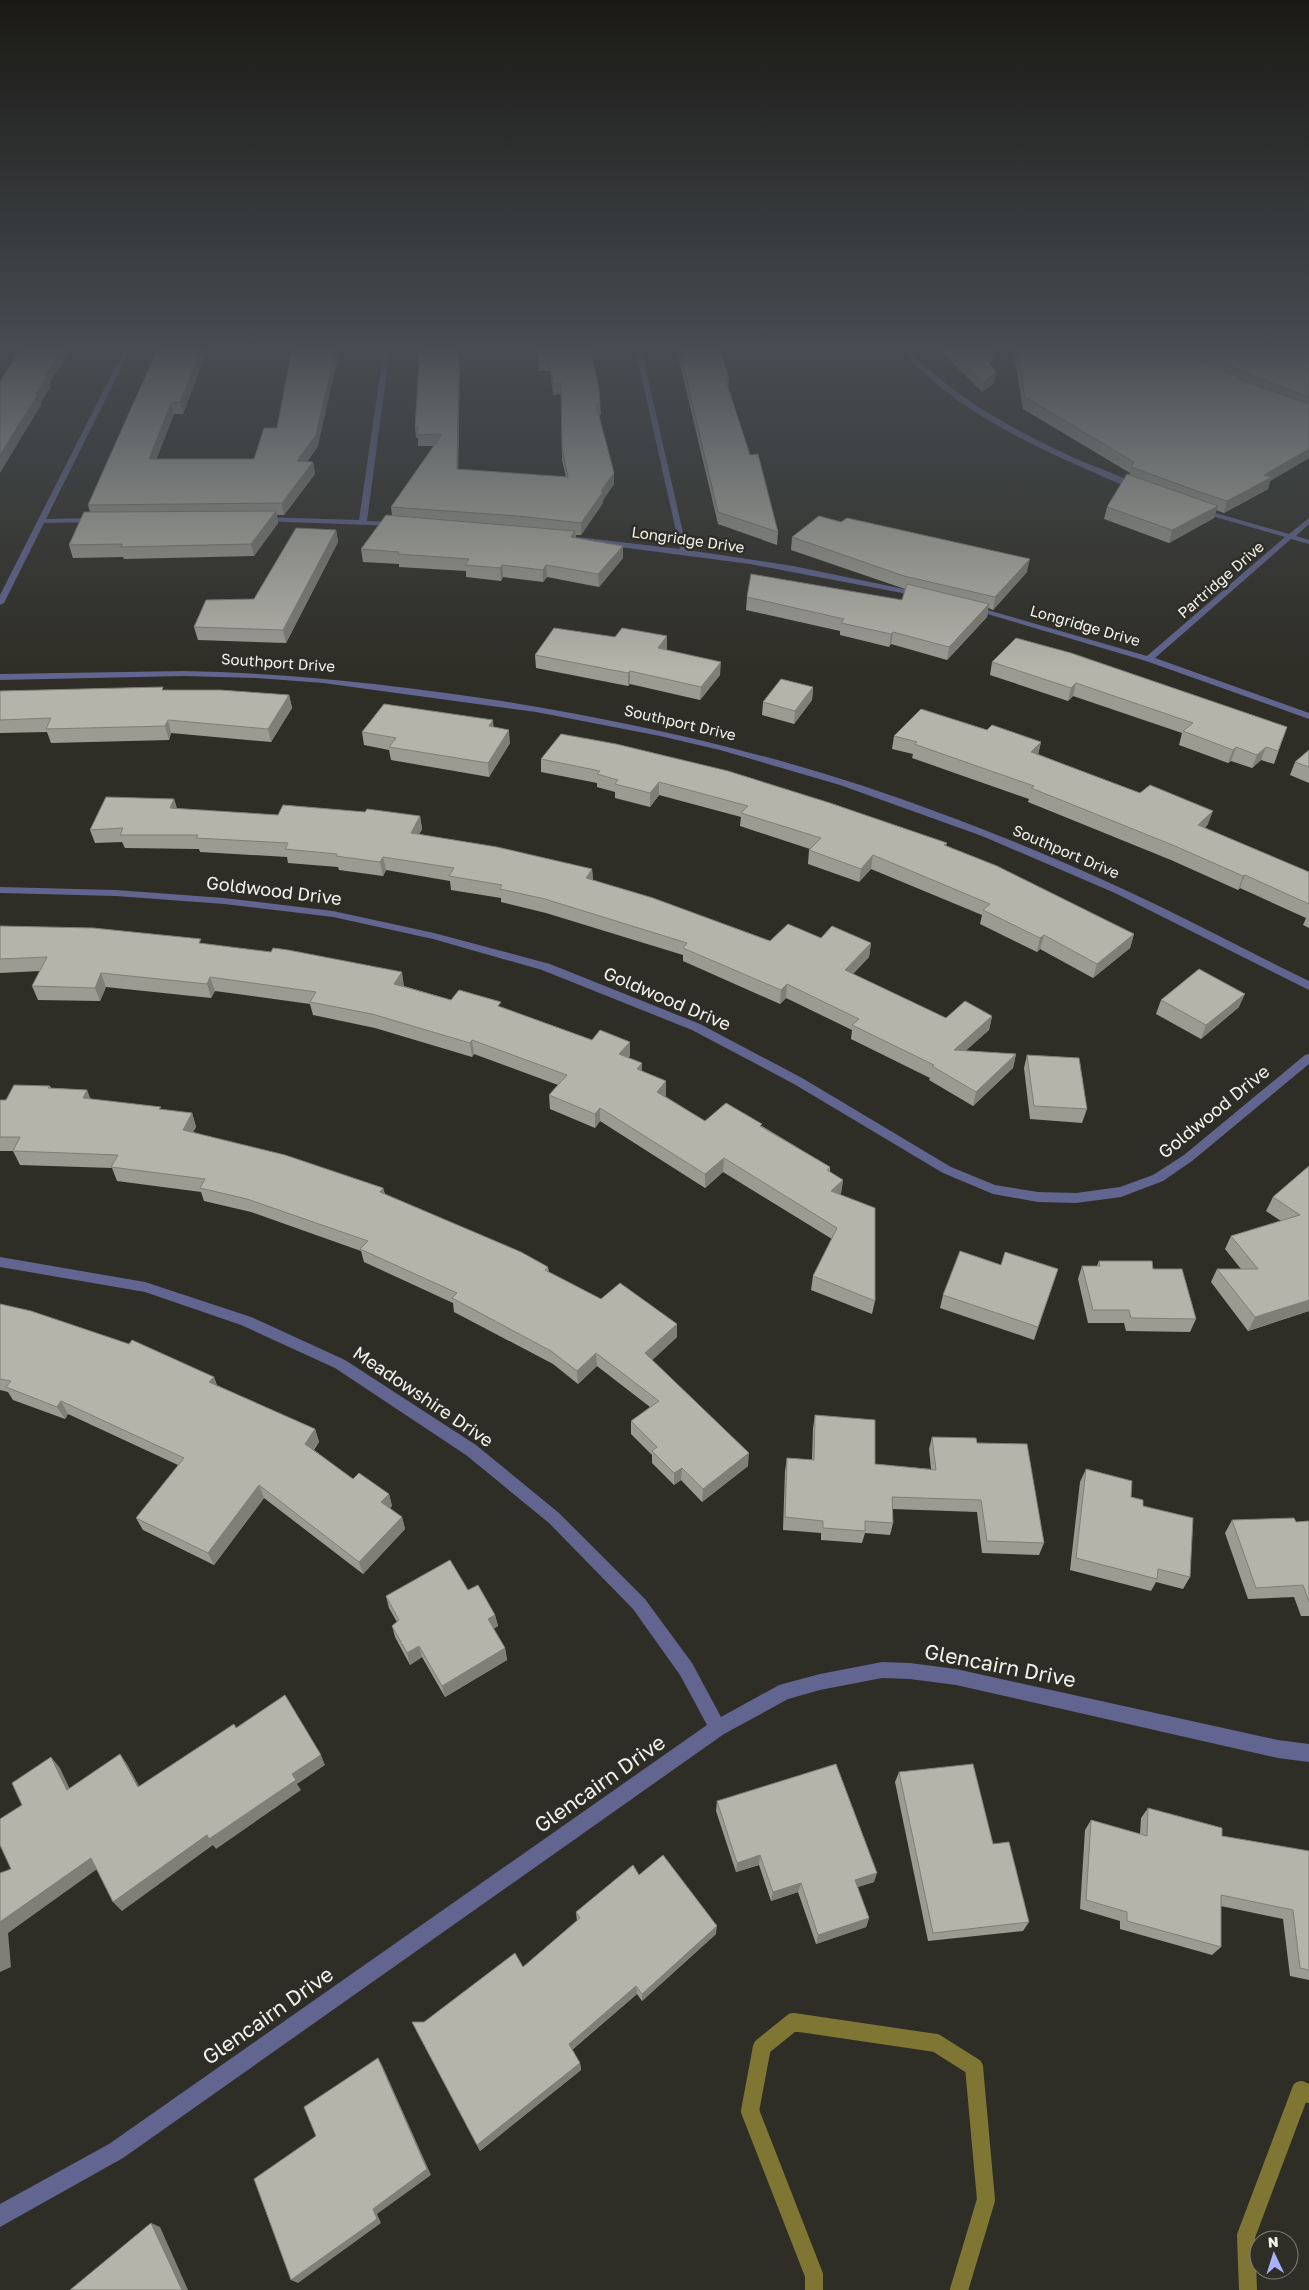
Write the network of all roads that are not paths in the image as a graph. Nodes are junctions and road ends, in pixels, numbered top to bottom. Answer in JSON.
{"nodes":[{"id":1,"x":75,"y":455,"type":"edge"},
{"id":2,"x":372,"y":455,"type":"edge"},
{"id":3,"x":662,"y":455,"type":"edge"},
{"id":4,"x":1064,"y":455,"type":"edge"},
{"id":5,"x":1142,"y":490,"type":"edge"},
{"id":6,"x":1198,"y":509,"type":"edge"},
{"id":7,"x":254,"y":519,"type":"edge"},
{"id":8,"x":108,"y":520,"type":"edge"},
{"id":9,"x":1309,"y":520,"type":"edge"},
{"id":10,"x":42,"y":521,"type":"junction"},
{"id":11,"x":363,"y":522,"type":"junction"},
{"id":12,"x":409,"y":524,"type":"edge"},
{"id":13,"x":1291,"y":537,"type":"junction"},
{"id":14,"x":571,"y":538,"type":"edge"},
{"id":15,"x":1309,"y":542,"type":"edge"},
{"id":16,"x":684,"y":552,"type":"junction"},
{"id":17,"x":926,"y":597,"type":"edge"},
{"id":18,"x":0,"y":603,"type":"edge"},
{"id":19,"x":961,"y":606,"type":"edge"},
{"id":20,"x":1149,"y":659,"type":"junction"},
{"id":21,"x":0,"y":677,"type":"edge"},
{"id":22,"x":1309,"y":716,"type":"edge"},
{"id":23,"x":0,"y":890,"type":"edge"},
{"id":24,"x":1309,"y":986,"type":"edge"},
{"id":25,"x":1309,"y":1058,"type":"edge"},
{"id":26,"x":0,"y":1262,"type":"edge"},
{"id":27,"x":718,"y":1728,"type":"junction"},
{"id":28,"x":1309,"y":1753,"type":"edge"},
{"id":29,"x":0,"y":2216,"type":"edge"}],
"edges":[{"from":1,"to":10,"type":"street"},
{"from":2,"to":11,"type":"street"},
{"from":3,"to":16,"type":"street"},
{"from":4,"to":5,"type":"street"},
{"from":6,"to":13,"type":"street"},
{"from":7,"to":11,"type":"street"},
{"from":8,"to":10,"type":"street"},
{"from":9,"to":13,"type":"street","name":"Partridge Drive"},
{"from":10,"to":18,"type":"street"},
{"from":11,"to":12,"type":"street"},
{"from":13,"to":15,"type":"street"},
{"from":13,"to":20,"type":"street","name":"Partridge Drive"},
{"from":14,"to":16,"type":"street","name":"Longridge Drive"},
{"from":16,"to":17,"type":"street","name":"Longridge Drive"},
{"from":19,"to":20,"type":"street","name":"Longridge Drive"},
{"from":20,"to":22,"type":"street","name":"Longridge Drive"},
{"from":21,"to":24,"type":"street","name":"Southport Drive"},
{"from":23,"to":25,"type":"street","name":"Goldwood Drive"},
{"from":26,"to":27,"type":"street","name":"Meadowshire Drive"},
{"from":27,"to":28,"type":"street","name":"Glencairn Drive"},
{"from":27,"to":29,"type":"street","name":"Glencairn Drive"}]}
